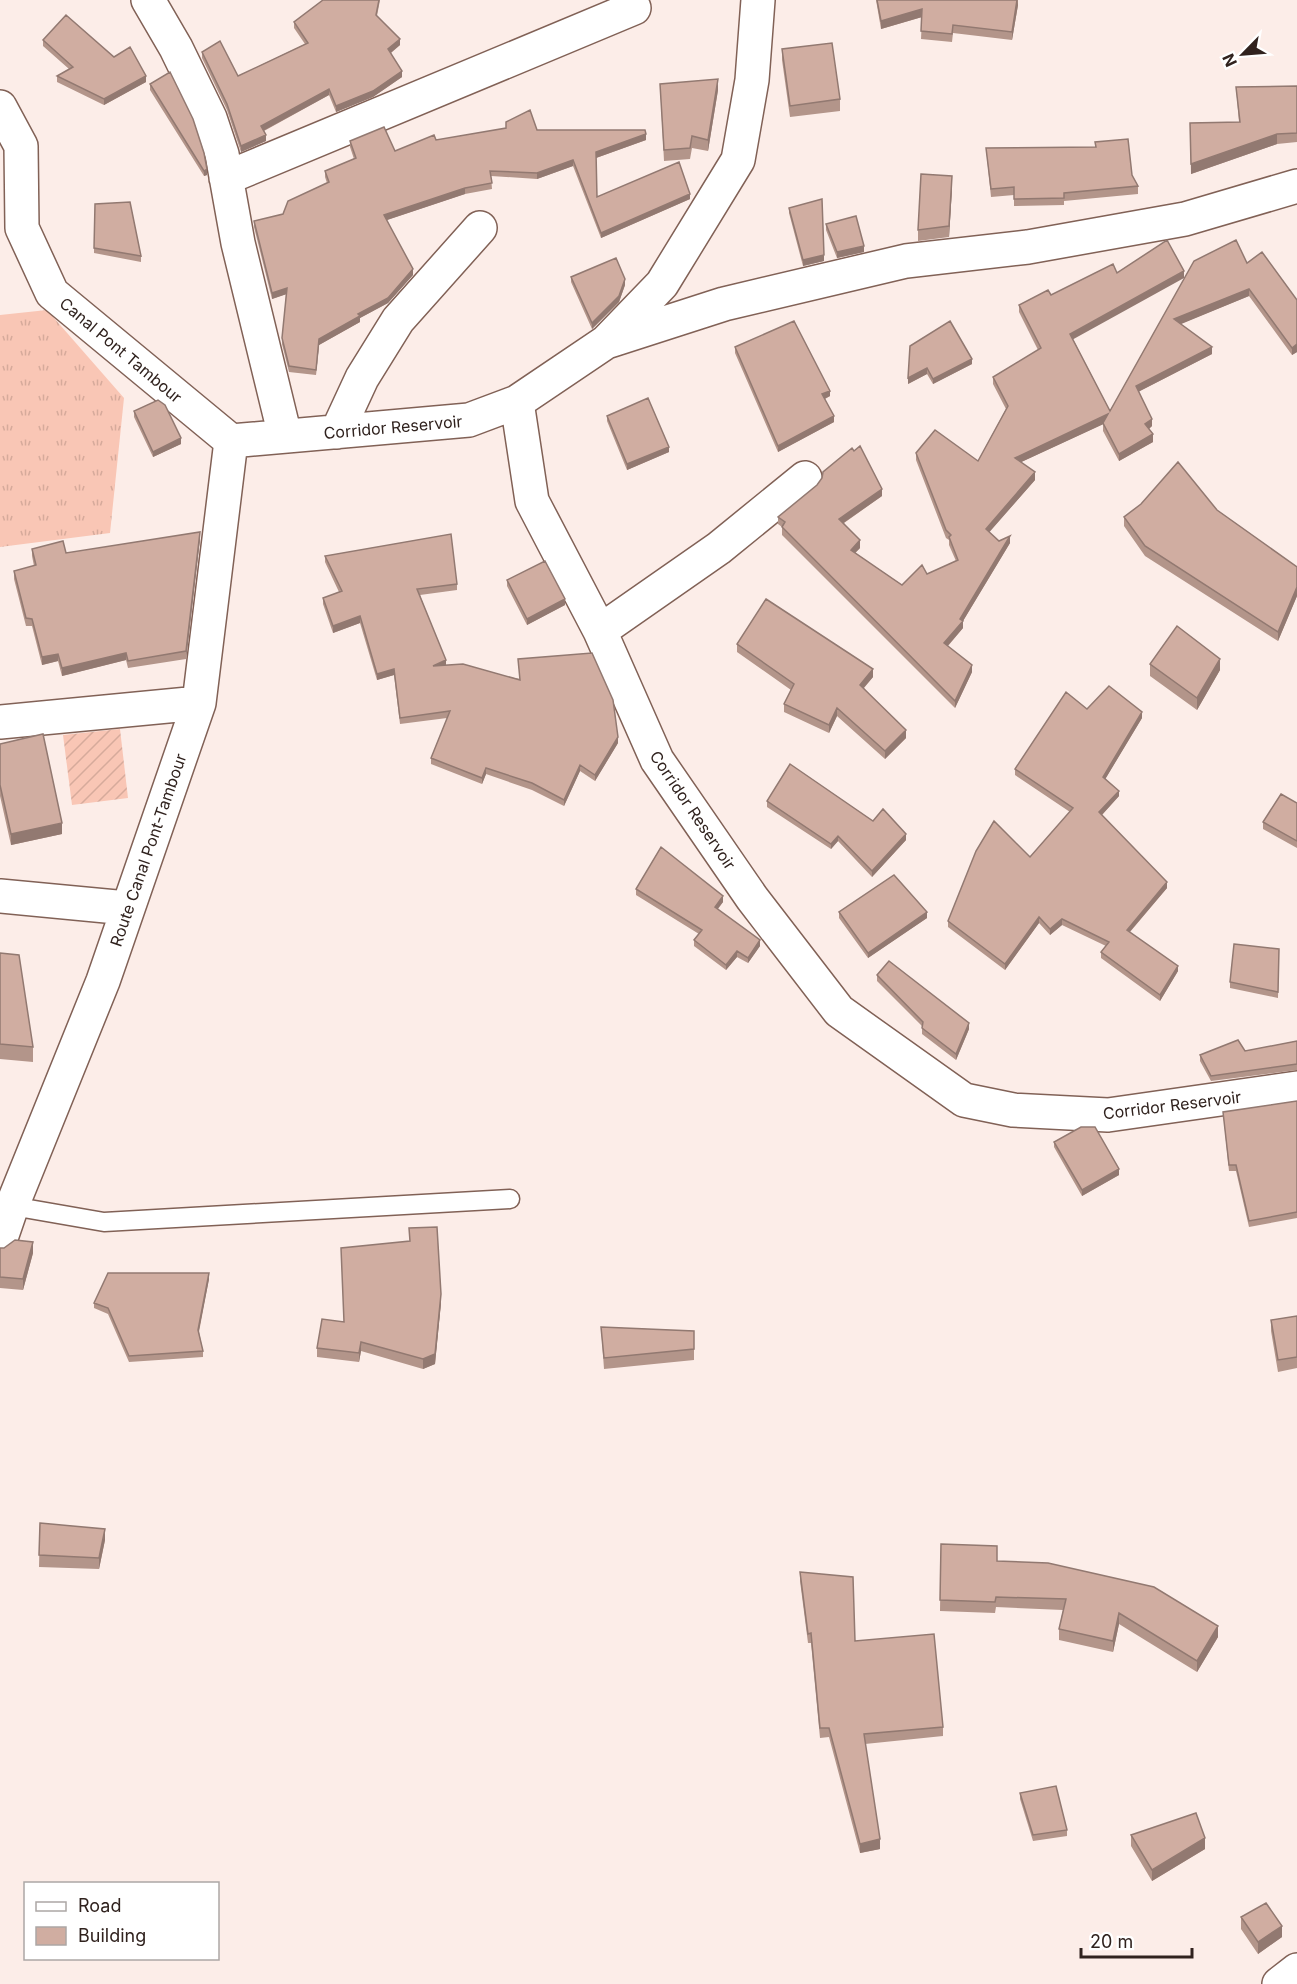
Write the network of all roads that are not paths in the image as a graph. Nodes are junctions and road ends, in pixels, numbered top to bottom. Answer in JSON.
{"nodes":[{"id":1,"x":148,"y":0,"type":"edge"},
{"id":2,"x":758,"y":0,"type":"edge"},
{"id":3,"x":638,"y":3,"type":"edge"},
{"id":4,"x":0,"y":107,"type":"edge"},
{"id":5,"x":11,"y":148,"type":"edge"},
{"id":6,"x":226,"y":178,"type":"junction"},
{"id":7,"x":1297,"y":186,"type":"edge"},
{"id":8,"x":480,"y":228,"type":"dead end"},
{"id":9,"x":606,"y":342,"type":"junction"},
{"id":10,"x":517,"y":402,"type":"junction"},
{"id":11,"x":337,"y":432,"type":"junction"},
{"id":12,"x":285,"y":436,"type":"junction"},
{"id":13,"x":231,"y":441,"type":"junction"},
{"id":14,"x":805,"y":477,"type":"dead end"},
{"id":15,"x":600,"y":631,"type":"junction"},
{"id":16,"x":199,"y":703,"type":"junction"},
{"id":17,"x":0,"y":722,"type":"edge"},
{"id":18,"x":0,"y":896,"type":"edge"},
{"id":19,"x":127,"y":908,"type":"junction"},
{"id":20,"x":1297,"y":1088,"type":"edge"},
{"id":21,"x":510,"y":1199,"type":"dead end"},
{"id":22,"x":12,"y":1206,"type":"junction"},
{"id":23,"x":0,"y":1242,"type":"edge"},
{"id":24,"x":1297,"y":1970,"type":"edge"},
{"id":25,"x":1279,"y":1984,"type":"edge"}],
"edges":[{"from":1,"to":6,"type":"street"},
{"from":2,"to":9,"type":"street"},
{"from":3,"to":6,"type":"street"},
{"from":4,"to":5,"type":"street","name":"Canal Pont Tambour"},
{"from":5,"to":13,"type":"street","name":"Canal Pont Tambour"},
{"from":6,"to":12,"type":"street"},
{"from":7,"to":9,"type":"street"},
{"from":8,"to":11,"type":"street"},
{"from":9,"to":10,"type":"street"},
{"from":10,"to":11,"type":"street","name":"Corridor Reservoir"},
{"from":10,"to":15,"type":"street","name":"Corridor Reservoir"},
{"from":11,"to":12,"type":"street","name":"Corridor Reservoir"},
{"from":12,"to":13,"type":"street","name":"Corridor Reservoir"},
{"from":13,"to":16,"type":"street","name":"Route Canal Pont-Tambour"},
{"from":14,"to":15,"type":"street"},
{"from":15,"to":20,"type":"street","name":"Corridor Reservoir"},
{"from":16,"to":17,"type":"street"},
{"from":16,"to":19,"type":"street","name":"Route Canal Pont-Tambour"},
{"from":18,"to":19,"type":"street"},
{"from":19,"to":22,"type":"street","name":"Route Canal Pont-Tambour"},
{"from":21,"to":22,"type":"lane"},
{"from":22,"to":23,"type":"street","name":"Route Canal Pont-Tambour"},
{"from":24,"to":25,"type":"street"}]}
